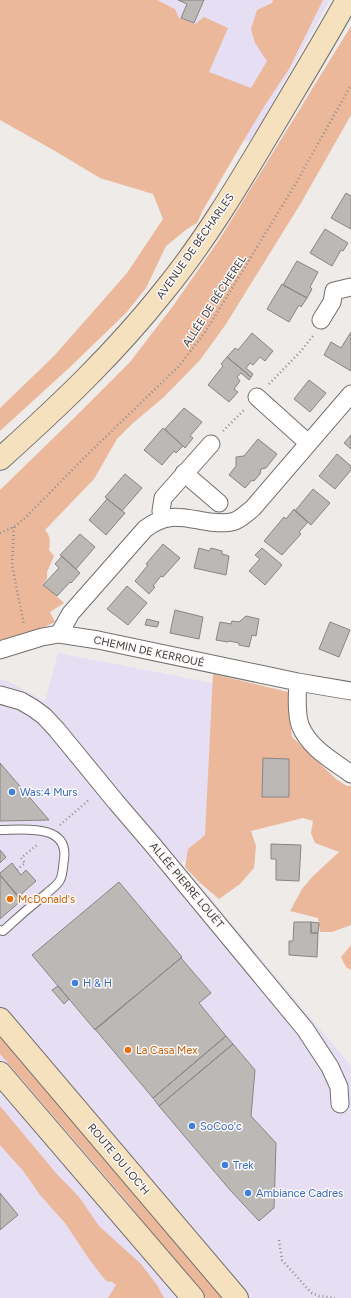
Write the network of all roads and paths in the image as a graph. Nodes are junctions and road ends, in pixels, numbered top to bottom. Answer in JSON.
{"nodes":[{"id":1,"x":347,"y":0,"type":"edge"},
{"id":2,"x":351,"y":85,"type":"edge"},
{"id":3,"x":351,"y":287,"type":"edge"},
{"id":4,"x":321,"y":320,"type":"dead end"},
{"id":5,"x":351,"y":394,"type":"edge"},
{"id":6,"x":257,"y":397,"type":"dead end"},
{"id":7,"x":308,"y":443,"type":"junction"},
{"id":8,"x":211,"y":444,"type":"dead end"},
{"id":9,"x":0,"y":459,"type":"edge"},
{"id":10,"x":184,"y":473,"type":"junction"},
{"id":11,"x":219,"y":503,"type":"dead end"},
{"id":12,"x":163,"y":518,"type":"junction"},
{"id":13,"x":14,"y":527,"type":"junction"},
{"id":14,"x":0,"y":533,"type":"edge"},
{"id":15,"x":25,"y":629,"type":"dead end"},
{"id":16,"x":59,"y":634,"type":"junction"},
{"id":17,"x":0,"y":650,"type":"edge"},
{"id":18,"x":298,"y":682,"type":"junction"},
{"id":19,"x":351,"y":691,"type":"edge"},
{"id":20,"x":0,"y":695,"type":"edge"},
{"id":21,"x":351,"y":774,"type":"edge"},
{"id":22,"x":0,"y":830,"type":"edge"},
{"id":23,"x":0,"y":930,"type":"edge"},
{"id":24,"x":0,"y":1019,"type":"edge"},
{"id":25,"x":0,"y":1073,"type":"edge"},
{"id":26,"x":340,"y":1104,"type":"dead end"},
{"id":27,"x":279,"y":1240,"type":"dead end"},
{"id":28,"x":193,"y":1298,"type":"edge"},
{"id":29,"x":237,"y":1298,"type":"edge"},
{"id":30,"x":335,"y":1298,"type":"edge"}],
"edges":[{"from":1,"to":9,"type":"main road","name":"AVENUE DE BÉCHARLES"},
{"from":2,"to":13,"type":"path","name":"ALLÉE DE BÉCHEREL"},
{"from":3,"to":4,"type":"street"},
{"from":5,"to":7,"type":"street"},
{"from":6,"to":7,"type":"street"},
{"from":7,"to":12,"type":"street"},
{"from":8,"to":10,"type":"street"},
{"from":10,"to":11,"type":"street"},
{"from":10,"to":12,"type":"street"},
{"from":12,"to":16,"type":"street"},
{"from":13,"to":14,"type":"path","name":"ALLÉE DE BÉCHEREL"},
{"from":13,"to":15,"type":"path"},
{"from":16,"to":17,"type":"street","name":"CHEMIN DE KERROUÉ"},
{"from":16,"to":18,"type":"street","name":"CHEMIN DE KERROUÉ"},
{"from":18,"to":19,"type":"street","name":"CHEMIN DE KERROUÉ"},
{"from":18,"to":21,"type":"street"},
{"from":20,"to":26,"type":"street","name":"ALLÉE PIERRE LOUËT"},
{"from":22,"to":23,"type":"lane"},
{"from":24,"to":29,"type":"main road","name":"ROUTE DU LOC'H"},
{"from":25,"to":28,"type":"main road"},
{"from":27,"to":30,"type":"path"}]}
